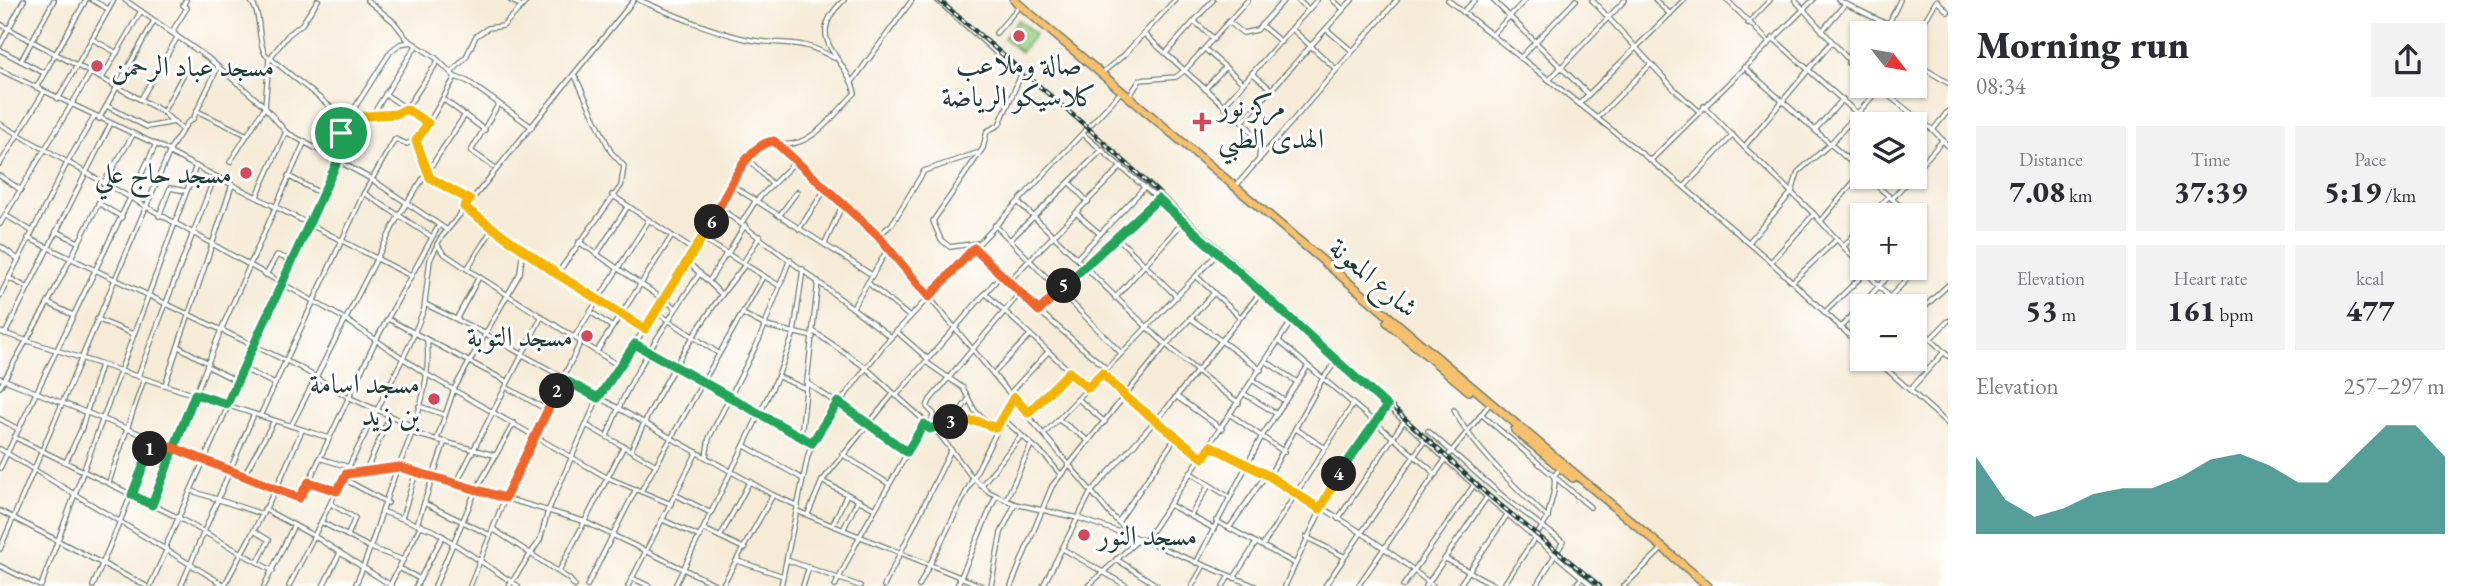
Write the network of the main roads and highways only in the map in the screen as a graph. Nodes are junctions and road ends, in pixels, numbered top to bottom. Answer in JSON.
{"nodes":[{"id":1,"x":1007,"y":0,"type":"edge"},
{"id":2,"x":1014,"y":0,"type":"edge"},
{"id":3,"x":1026,"y":0,"type":"edge"},
{"id":4,"x":1032,"y":16,"type":"junction"},
{"id":5,"x":1120,"y":93,"type":"junction"},
{"id":6,"x":1661,"y":550,"type":"junction"},
{"id":7,"x":1700,"y":586,"type":"edge"},
{"id":8,"x":1708,"y":586,"type":"edge"}],
"edges":[{"from":1,"to":5,"type":"highway","name":"شارع المعونة"},
{"from":2,"to":4,"type":"highway","name":"شارع المعونة"},
{"from":3,"to":4,"type":"highway"},
{"from":4,"to":5,"type":"highway","name":"شارع المعونة"},
{"from":5,"to":6,"type":"highway","name":"شارع المعونة"},
{"from":5,"to":6,"type":"highway","name":"شارع المعونة"},
{"from":6,"to":7,"type":"highway","name":"شارع المعونة"},
{"from":6,"to":8,"type":"highway","name":"شارع المعونة"}]}
